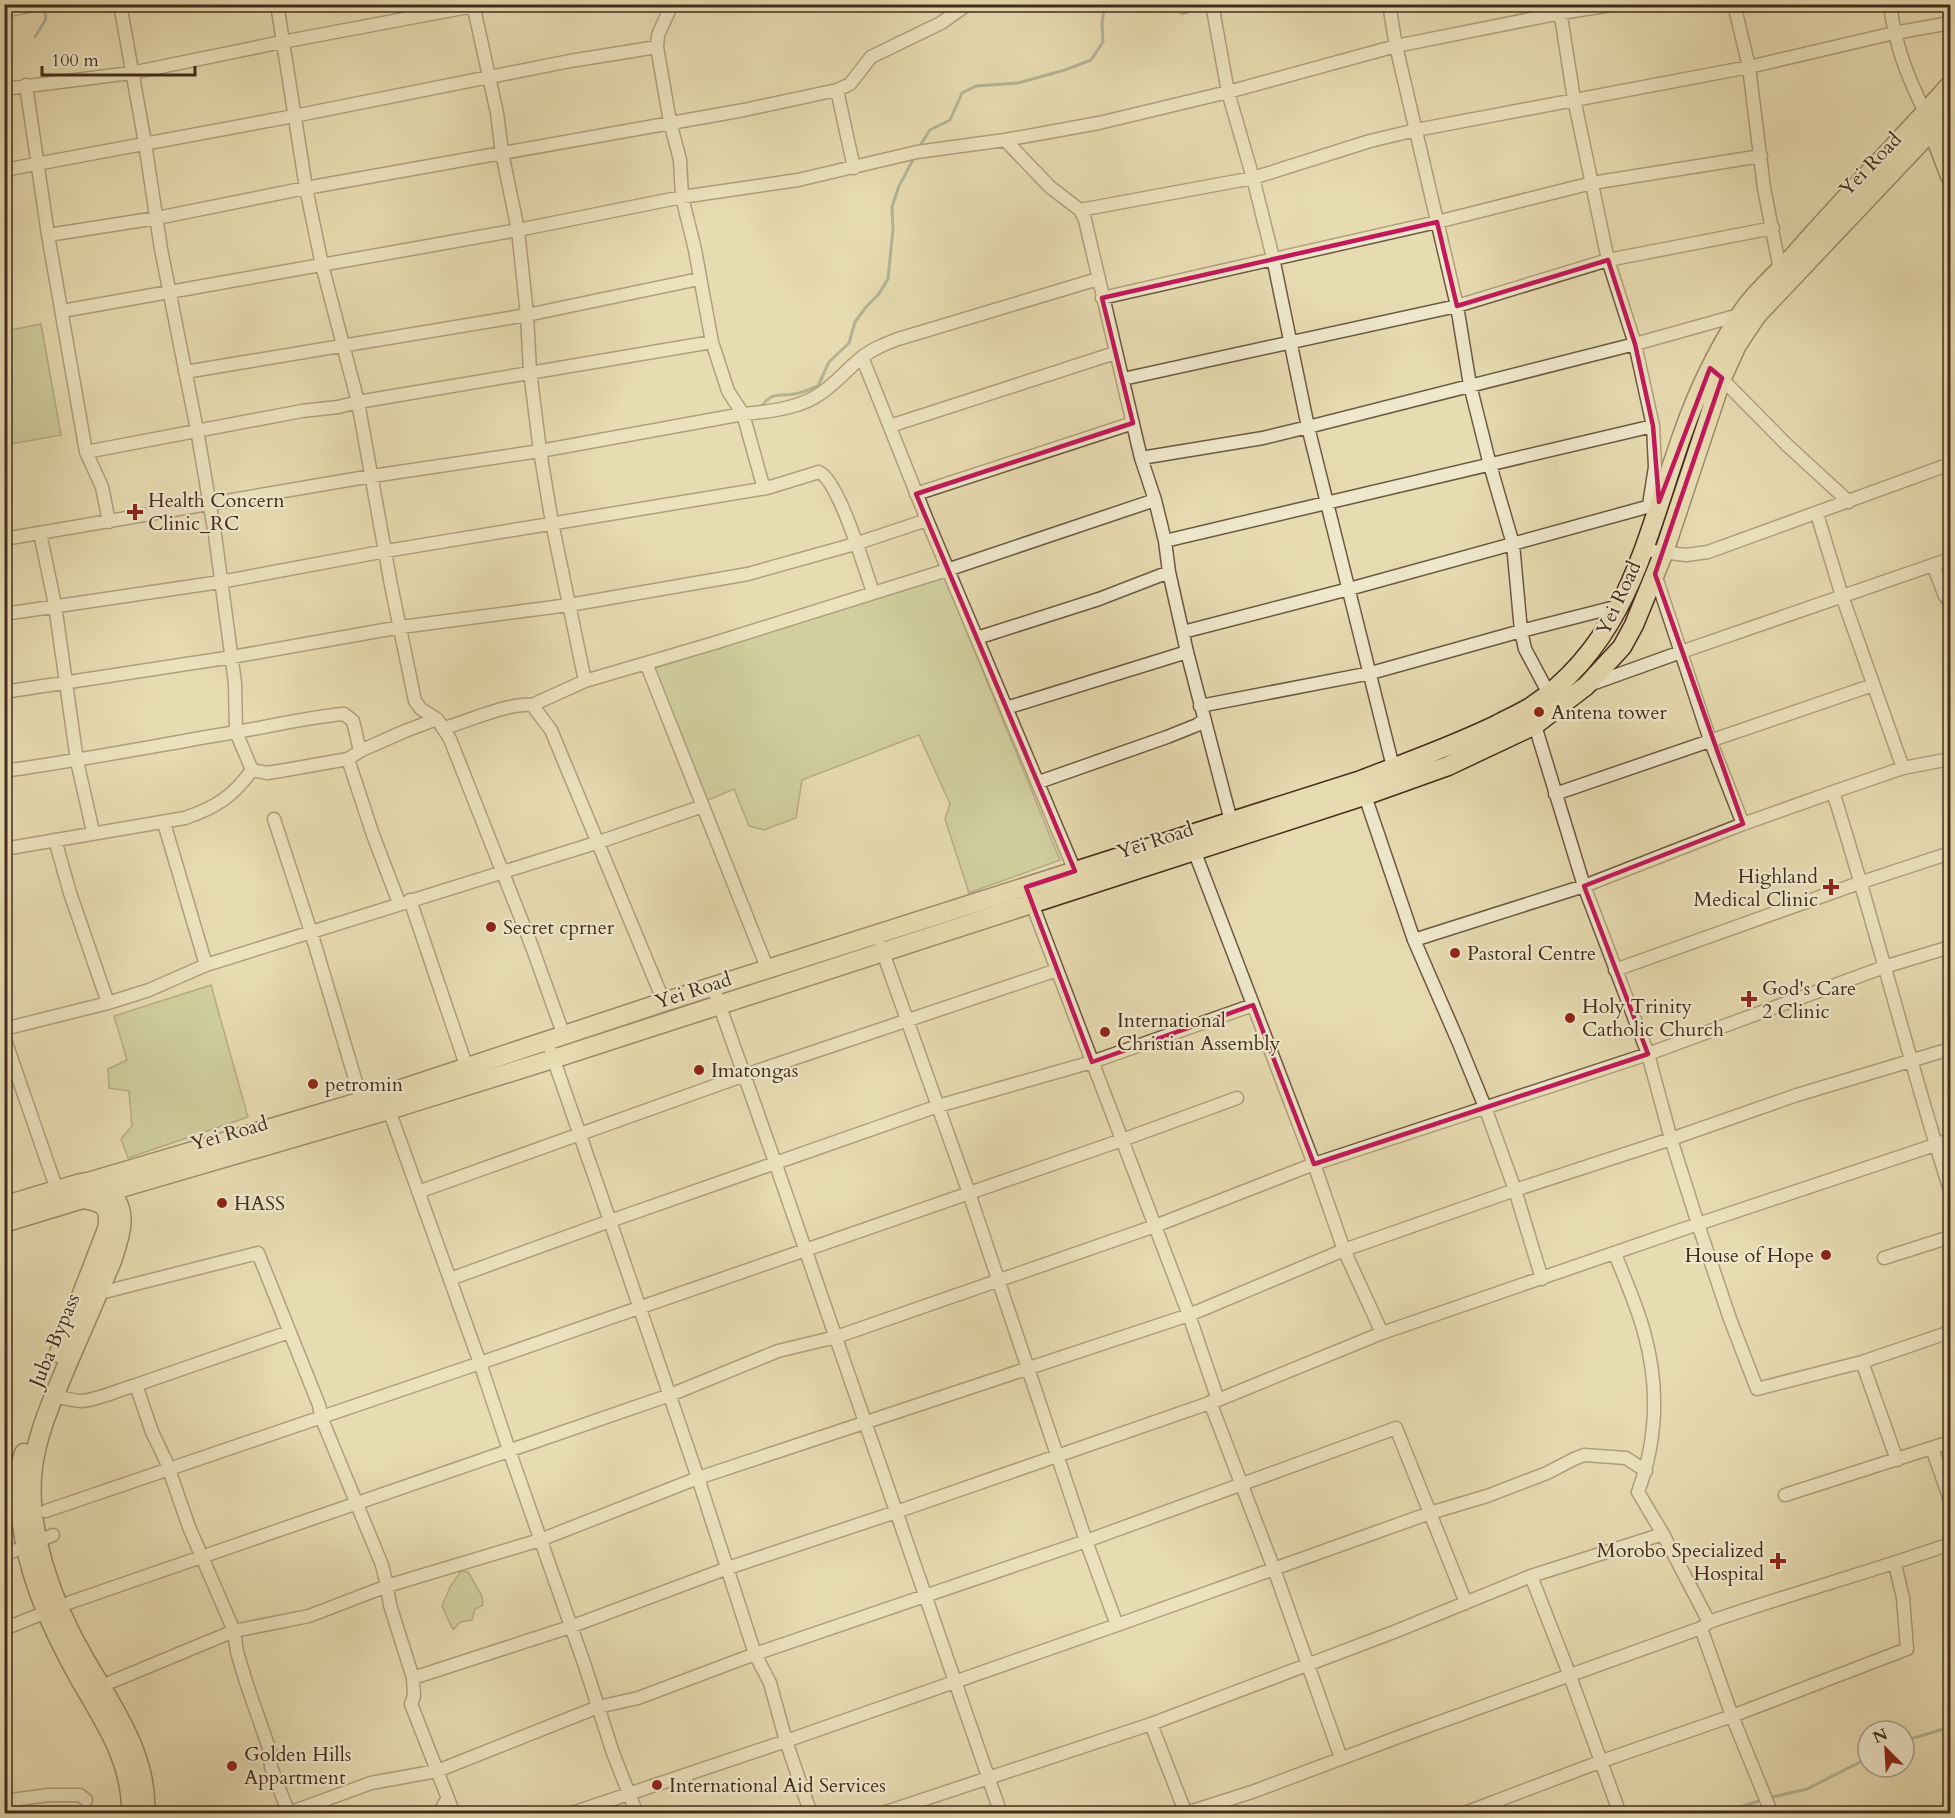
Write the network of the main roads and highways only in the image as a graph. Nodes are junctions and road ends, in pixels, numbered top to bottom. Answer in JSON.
{"nodes":[{"id":1,"x":1950,"y":85,"type":"edge"},
{"id":2,"x":1950,"y":111,"type":"edge"},
{"id":3,"x":1926,"y":112,"type":"junction"},
{"id":4,"x":1933,"y":130,"type":"junction"},
{"id":5,"x":1950,"y":176,"type":"edge"},
{"id":6,"x":1716,"y":373,"type":"junction"},
{"id":7,"x":1533,"y":717,"type":"junction"},
{"id":8,"x":1362,"y":788,"type":"junction"},
{"id":9,"x":1191,"y":843,"type":"junction"},
{"id":10,"x":1029,"y":895,"type":"junction"},
{"id":11,"x":555,"y":1046,"type":"junction"},
{"id":12,"x":86,"y":1191,"type":"junction"},
{"id":13,"x":111,"y":1192,"type":"junction"},
{"id":14,"x":4,"y":1206,"type":"edge"},
{"id":15,"x":4,"y":1223,"type":"edge"},
{"id":16,"x":131,"y":1814,"type":"edge"},
{"id":17,"x":145,"y":1814,"type":"edge"}],
"edges":[{"from":1,"to":3,"type":"main road","name":"Yei Road"},
{"from":2,"to":4,"type":"main road","name":"Yei Road"},
{"from":3,"to":4,"type":"main road"},
{"from":3,"to":6,"type":"main road","name":"Yei Road"},
{"from":4,"to":5,"type":"main road"},
{"from":4,"to":6,"type":"main road","name":"Yei Road"},
{"from":6,"to":7,"type":"main road","name":"Yei Road"},
{"from":6,"to":7,"type":"main road","name":"Yei Road"},
{"from":7,"to":8,"type":"main road","name":"Yei Road"},
{"from":7,"to":8,"type":"main road","name":"Yei Road"},
{"from":8,"to":9,"type":"main road","name":"Yei Road"},
{"from":8,"to":9,"type":"main road","name":"Yei Road"},
{"from":9,"to":10,"type":"main road","name":"Yei Road"},
{"from":9,"to":10,"type":"main road","name":"Yei Road"},
{"from":10,"to":11,"type":"main road","name":"Yei Road"},
{"from":10,"to":11,"type":"main road","name":"Yei Road"},
{"from":11,"to":12,"type":"main road","name":"Yei Road"},
{"from":11,"to":13,"type":"main road","name":"Yei Road"},
{"from":12,"to":13,"type":"main road","name":"Yei Road"},
{"from":12,"to":14,"type":"main road"},
{"from":12,"to":15,"type":"main road"},
{"from":12,"to":16,"type":"main road","name":"Juba Bypass"},
{"from":13,"to":17,"type":"main road","name":"Juba Bypass"}]}
